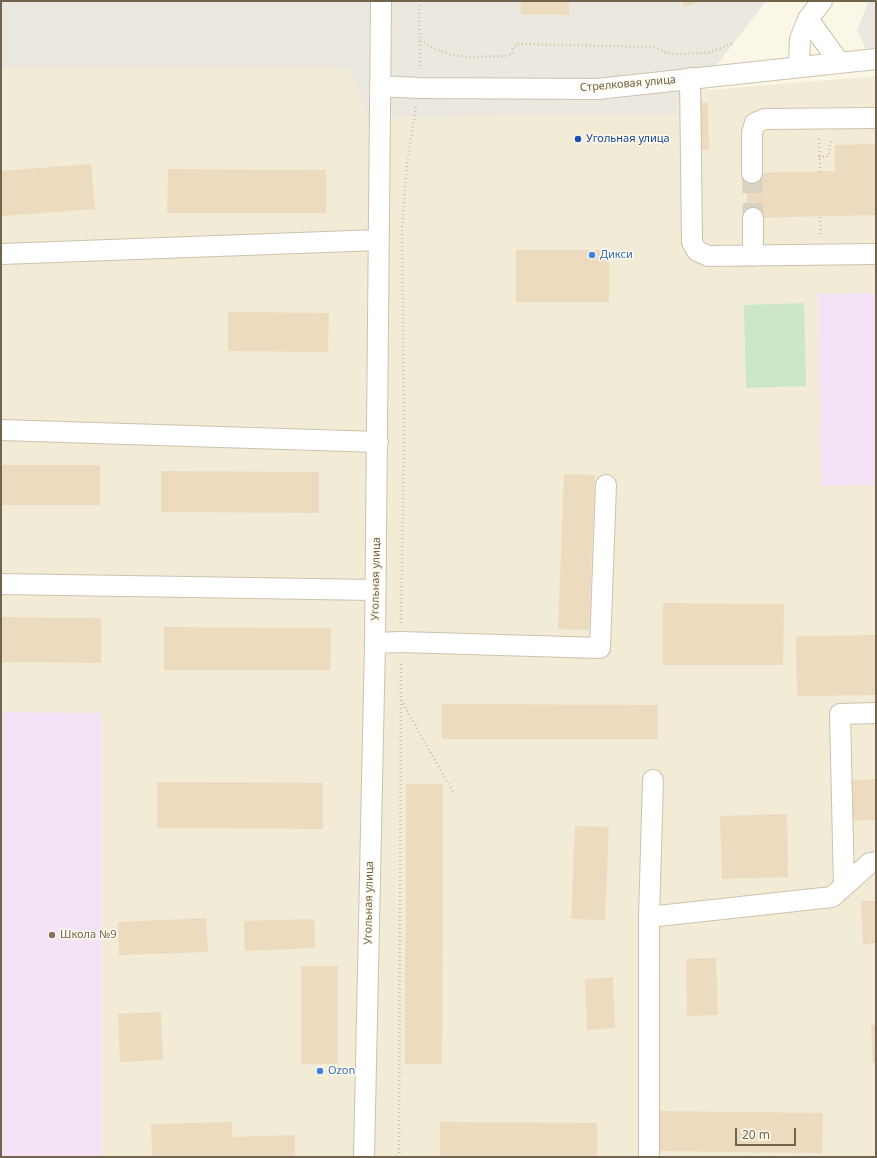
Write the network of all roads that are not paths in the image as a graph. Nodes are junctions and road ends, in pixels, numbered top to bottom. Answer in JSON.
{"nodes":[{"id":1,"x":381,"y":1,"type":"edge"},
{"id":2,"x":822,"y":1,"type":"edge"},
{"id":3,"x":808,"y":19,"type":"junction"},
{"id":4,"x":876,"y":58,"type":"edge"},
{"id":5,"x":840,"y":62,"type":"junction"},
{"id":6,"x":799,"y":66,"type":"junction"},
{"id":7,"x":690,"y":78,"type":"junction"},
{"id":8,"x":380,"y":86,"type":"junction"},
{"id":9,"x":876,"y":118,"type":"edge"},
{"id":10,"x":752,"y":173,"type":"tunnel mouth"},
{"id":11,"x":753,"y":218,"type":"tunnel mouth"},
{"id":12,"x":380,"y":240,"type":"junction"},
{"id":13,"x":1,"y":254,"type":"edge"},
{"id":14,"x":876,"y":254,"type":"edge"},
{"id":15,"x":754,"y":256,"type":"junction"},
{"id":16,"x":1,"y":430,"type":"edge"},
{"id":17,"x":378,"y":442,"type":"junction"},
{"id":18,"x":606,"y":485,"type":"dead end"},
{"id":19,"x":1,"y":584,"type":"edge"},
{"id":20,"x":375,"y":590,"type":"junction"},
{"id":21,"x":375,"y":643,"type":"junction"},
{"id":22,"x":876,"y":713,"type":"edge"},
{"id":23,"x":653,"y":780,"type":"dead end"},
{"id":24,"x":876,"y":862,"type":"edge"},
{"id":25,"x":844,"y":886,"type":"junction"},
{"id":26,"x":649,"y":917,"type":"junction"},
{"id":27,"x":364,"y":1157,"type":"edge"},
{"id":28,"x":649,"y":1157,"type":"edge"}],
"edges":[{"from":1,"to":8,"type":"street","name":"Угольная улица"},
{"from":2,"to":3,"type":"street"},
{"from":3,"to":5,"type":"street"},
{"from":3,"to":6,"type":"street"},
{"from":4,"to":5,"type":"street","name":"Стрелковая улица"},
{"from":5,"to":6,"type":"street","name":"Стрелковая улица"},
{"from":6,"to":7,"type":"street","name":"Стрелковая улица"},
{"from":7,"to":8,"type":"street","name":"Стрелковая улица"},
{"from":7,"to":15,"type":"street"},
{"from":8,"to":12,"type":"street","name":"Угольная улица"},
{"from":9,"to":10,"type":"street"},
{"from":11,"to":15,"type":"street"},
{"from":12,"to":13,"type":"street"},
{"from":12,"to":17,"type":"street","name":"Угольная улица"},
{"from":14,"to":15,"type":"street"},
{"from":16,"to":17,"type":"street"},
{"from":17,"to":20,"type":"street","name":"Угольная улица"},
{"from":18,"to":21,"type":"street"},
{"from":19,"to":20,"type":"street"},
{"from":20,"to":21,"type":"street","name":"Угольная улица"},
{"from":21,"to":27,"type":"street","name":"Угольная улица"},
{"from":22,"to":25,"type":"street"},
{"from":23,"to":26,"type":"street"},
{"from":24,"to":25,"type":"street"},
{"from":25,"to":26,"type":"street"},
{"from":26,"to":28,"type":"street"}]}
